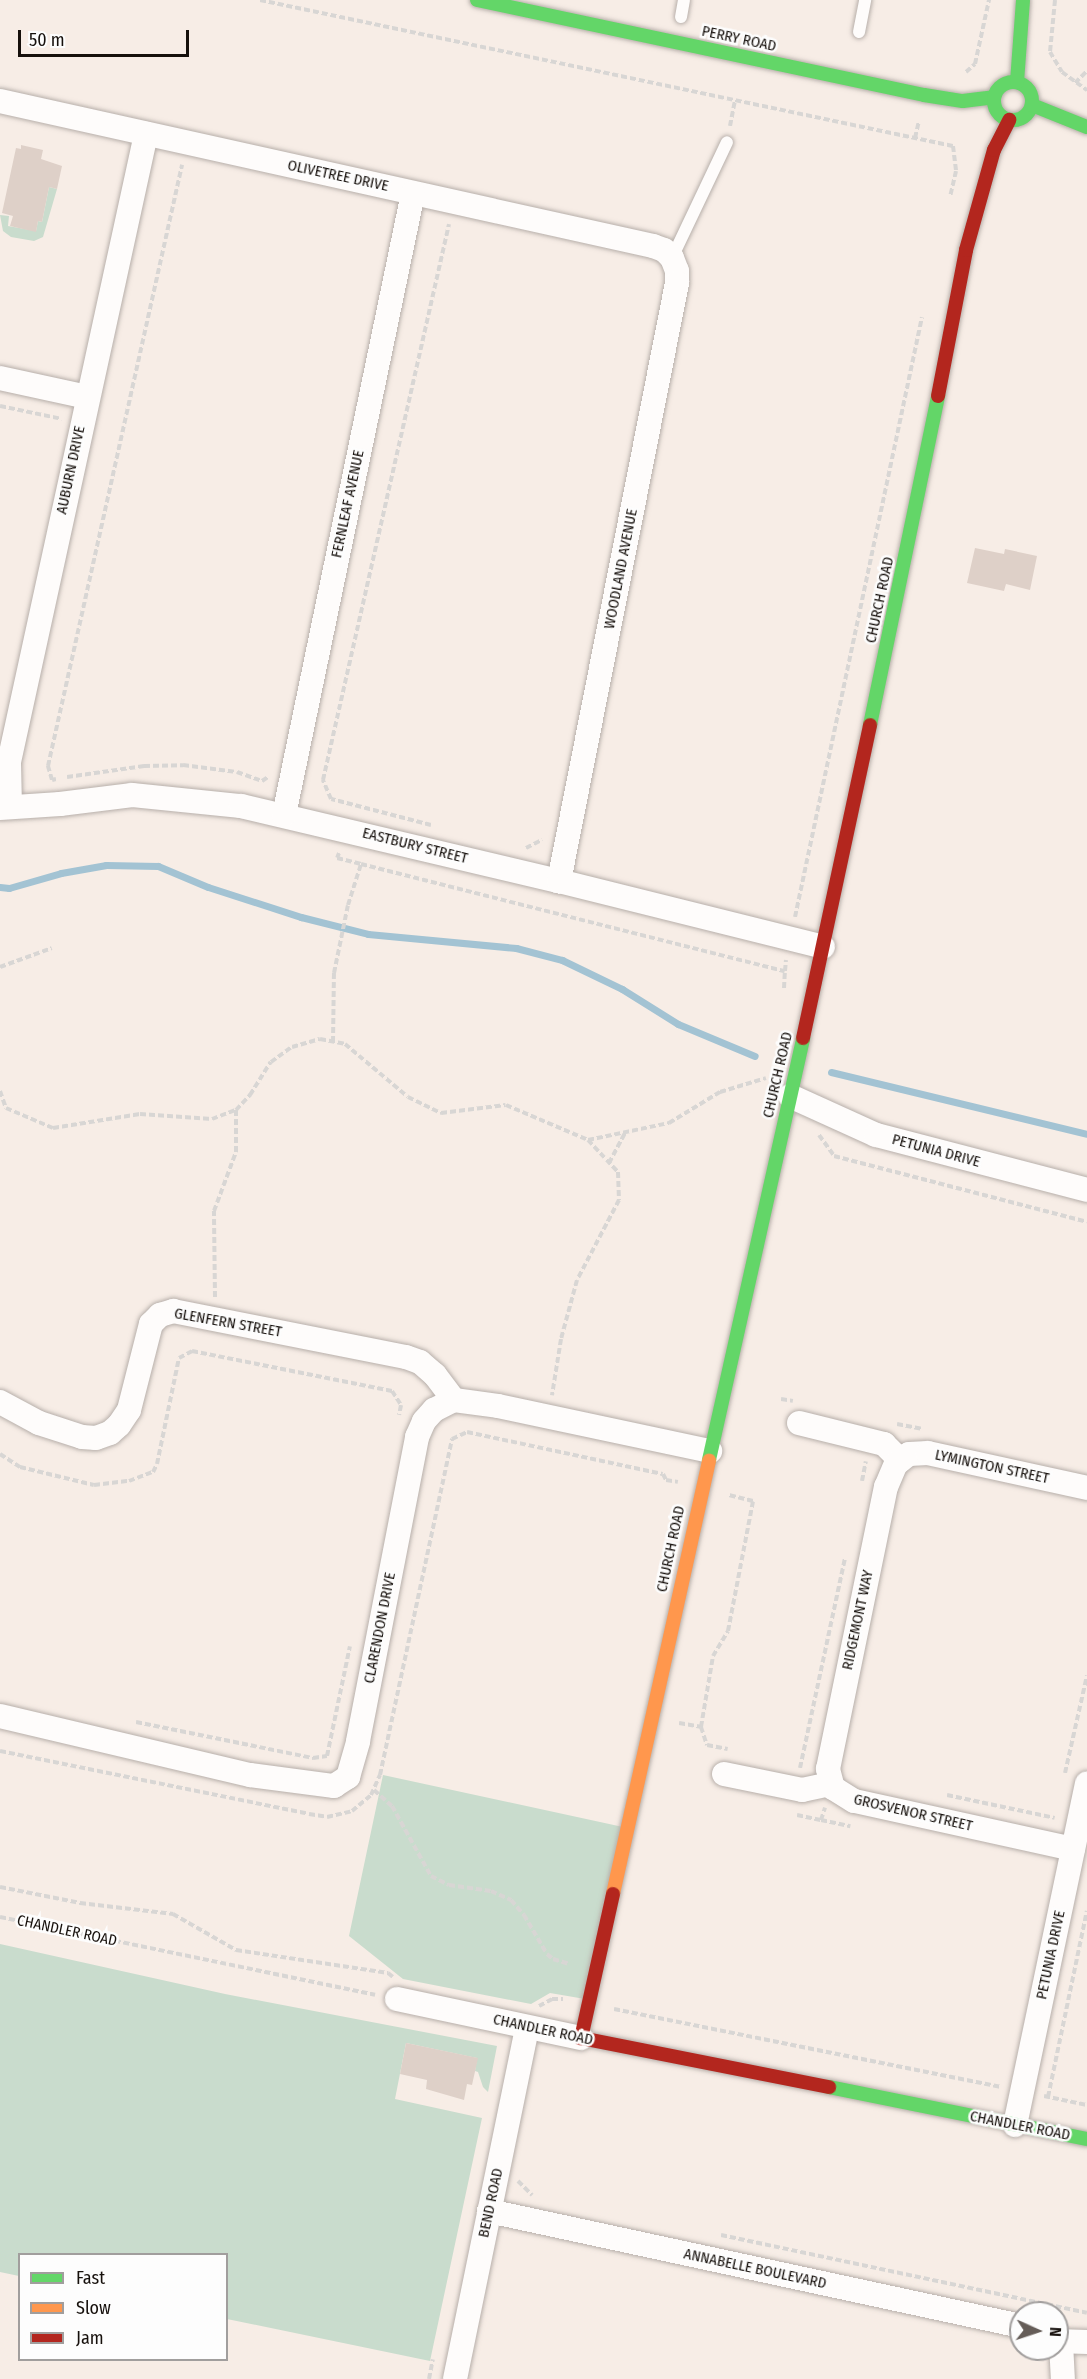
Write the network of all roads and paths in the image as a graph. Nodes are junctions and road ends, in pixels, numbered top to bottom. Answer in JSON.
{"nodes":[{"id":1,"x":260,"y":0,"type":"edge"},
{"id":2,"x":477,"y":0,"type":"edge"},
{"id":3,"x":684,"y":0,"type":"edge"},
{"id":4,"x":865,"y":0,"type":"edge"},
{"id":5,"x":989,"y":0,"type":"edge"},
{"id":6,"x":1023,"y":0,"type":"edge"},
{"id":7,"x":1054,"y":0,"type":"edge"},
{"id":8,"x":681,"y":16,"type":"dead end"},
{"id":9,"x":859,"y":32,"type":"dead end"},
{"id":10,"x":975,"y":64,"type":"dead end"},
{"id":11,"x":1087,"y":71,"type":"edge"},
{"id":12,"x":1017,"y":82,"type":"junction"},
{"id":13,"x":1075,"y":83,"type":"junction"},
{"id":14,"x":1087,"y":90,"type":"edge"},
{"id":15,"x":994,"y":97,"type":"junction"},
{"id":16,"x":735,"y":100,"type":"junction"},
{"id":17,"x":0,"y":101,"type":"edge"},
{"id":18,"x":1032,"y":105,"type":"junction"},
{"id":19,"x":1009,"y":120,"type":"junction"},
{"id":20,"x":1087,"y":127,"type":"edge"},
{"id":21,"x":727,"y":142,"type":"joint"},
{"id":22,"x":144,"y":143,"type":"junction"},
{"id":23,"x":183,"y":162,"type":"junction"},
{"id":24,"x":194,"y":165,"type":"dead end"},
{"id":25,"x":411,"y":202,"type":"junction"},
{"id":26,"x":948,"y":204,"type":"dead end"},
{"id":27,"x":672,"y":258,"type":"junction"},
{"id":28,"x":923,"y":315,"type":"dead end"},
{"id":29,"x":0,"y":378,"type":"edge"},
{"id":30,"x":87,"y":397,"type":"junction"},
{"id":31,"x":0,"y":406,"type":"edge"},
{"id":32,"x":72,"y":421,"type":"dead end"},
{"id":33,"x":277,"y":772,"type":"dead end"},
{"id":34,"x":5,"y":808,"type":"edge"},
{"id":35,"x":284,"y":814,"type":"junction"},
{"id":36,"x":435,"y":826,"type":"dead end"},
{"id":37,"x":544,"y":829,"type":"dead end"},
{"id":38,"x":517,"y":846,"type":"dead end"},
{"id":39,"x":559,"y":881,"type":"junction"},
{"id":40,"x":790,"y":939,"type":"junction"},
{"id":41,"x":823,"y":947,"type":"junction"},
{"id":42,"x":52,"y":948,"type":"dead end"},
{"id":43,"x":0,"y":967,"type":"edge"},
{"id":44,"x":333,"y":1042,"type":"junction"},
{"id":45,"x":0,"y":1090,"type":"edge"},
{"id":46,"x":790,"y":1096,"type":"junction"},
{"id":47,"x":236,"y":1110,"type":"junction"},
{"id":48,"x":626,"y":1132,"type":"junction"},
{"id":49,"x":588,"y":1140,"type":"junction"},
{"id":50,"x":609,"y":1163,"type":"junction"},
{"id":51,"x":1087,"y":1190,"type":"edge"},
{"id":52,"x":216,"y":1318,"type":"junction"},
{"id":53,"x":454,"y":1400,"type":"junction"},
{"id":54,"x":0,"y":1402,"type":"edge"},
{"id":55,"x":548,"y":1416,"type":"junction"},
{"id":56,"x":799,"y":1423,"type":"dead end"},
{"id":57,"x":398,"y":1424,"type":"dead end"},
{"id":58,"x":870,"y":1440,"type":"junction"},
{"id":59,"x":710,"y":1450,"type":"junction"},
{"id":60,"x":0,"y":1454,"type":"edge"},
{"id":61,"x":900,"y":1460,"type":"junction"},
{"id":62,"x":861,"y":1482,"type":"dead end"},
{"id":63,"x":1087,"y":1488,"type":"edge"},
{"id":64,"x":847,"y":1550,"type":"dead end"},
{"id":65,"x":352,"y":1640,"type":"dead end"},
{"id":66,"x":0,"y":1716,"type":"edge"},
{"id":67,"x":127,"y":1720,"type":"dead end"},
{"id":68,"x":723,"y":1774,"type":"dead end"},
{"id":69,"x":831,"y":1784,"type":"junction"},
{"id":70,"x":1087,"y":1784,"type":"edge"},
{"id":71,"x":795,"y":1789,"type":"junction"},
{"id":72,"x":374,"y":1790,"type":"dead end"},
{"id":73,"x":942,"y":1794,"type":"dead end"},
{"id":74,"x":1055,"y":1818,"type":"dead end"},
{"id":75,"x":1073,"y":1849,"type":"junction"},
{"id":76,"x":0,"y":1887,"type":"edge"},
{"id":77,"x":1087,"y":1911,"type":"edge"},
{"id":78,"x":0,"y":1917,"type":"edge"},
{"id":79,"x":569,"y":1964,"type":"dead end"},
{"id":80,"x":399,"y":1991,"type":"junction"},
{"id":81,"x":589,"y":2005,"type":"junction"},
{"id":82,"x":531,"y":2018,"type":"junction"},
{"id":83,"x":581,"y":2038,"type":"junction"},
{"id":84,"x":1022,"y":2092,"type":"junction"},
{"id":85,"x":1048,"y":2097,"type":"junction"},
{"id":86,"x":1087,"y":2105,"type":"edge"},
{"id":87,"x":1015,"y":2125,"type":"junction"},
{"id":88,"x":1087,"y":2139,"type":"edge"},
{"id":89,"x":518,"y":2172,"type":"dead end"},
{"id":90,"x":536,"y":2196,"type":"dead end"},
{"id":91,"x":489,"y":2211,"type":"junction"},
{"id":92,"x":717,"y":2234,"type":"dead end"},
{"id":93,"x":1087,"y":2313,"type":"edge"},
{"id":94,"x":1009,"y":2323,"type":"edge"},
{"id":95,"x":1069,"y":2342,"type":"edge"},
{"id":96,"x":1087,"y":2342,"type":"edge"},
{"id":97,"x":1038,"y":2361,"type":"edge"},
{"id":98,"x":1061,"y":2361,"type":"edge"},
{"id":99,"x":1040,"y":2365,"type":"dead end"},
{"id":100,"x":455,"y":2379,"type":"edge"},
{"id":101,"x":1063,"y":2379,"type":"edge"}],
"edges":[{"from":1,"to":16,"type":"path"},
{"from":2,"to":15,"type":"main road","name":"PERRY ROAD"},
{"from":3,"to":8,"type":"lane"},
{"from":4,"to":9,"type":"lane"},
{"from":5,"to":10,"type":"path"},
{"from":6,"to":12,"type":"main road"},
{"from":7,"to":13,"type":"path"},
{"from":11,"to":13,"type":"path"},
{"from":12,"to":15,"type":"main road"},
{"from":12,"to":18,"type":"main road"},
{"from":13,"to":14,"type":"path"},
{"from":15,"to":19,"type":"main road"},
{"from":16,"to":21,"type":"path"},
{"from":16,"to":26,"type":"path"},
{"from":17,"to":22,"type":"street","name":"OLIVETREE DRIVE"},
{"from":18,"to":19,"type":"main road"},
{"from":18,"to":20,"type":"main road"},
{"from":19,"to":41,"type":"main road","name":"CHURCH ROAD"},
{"from":21,"to":27,"type":"lane"},
{"from":22,"to":23,"type":"path"},
{"from":22,"to":25,"type":"street","name":"OLIVETREE DRIVE"},
{"from":22,"to":30,"type":"street","name":"AUBURN DRIVE"},
{"from":23,"to":24,"type":"path"},
{"from":23,"to":33,"type":"path"},
{"from":25,"to":27,"type":"street","name":"OLIVETREE DRIVE"},
{"from":25,"to":35,"type":"street","name":"FERNLEAF AVENUE"},
{"from":25,"to":36,"type":"path"},
{"from":27,"to":39,"type":"street","name":"WOODLAND AVENUE"},
{"from":28,"to":40,"type":"path"},
{"from":29,"to":30,"type":"street"},
{"from":30,"to":34,"type":"street","name":"AUBURN DRIVE"},
{"from":31,"to":32,"type":"path"},
{"from":34,"to":35,"type":"street","name":"EASTBURY STREET"},
{"from":35,"to":39,"type":"street","name":"EASTBURY STREET"},
{"from":37,"to":38,"type":"path"},
{"from":39,"to":40,"type":"street","name":"EASTBURY STREET"},
{"from":40,"to":41,"type":"street","name":"EASTBURY STREET"},
{"from":40,"to":44,"type":"path"},
{"from":41,"to":46,"type":"main road","name":"CHURCH ROAD"},
{"from":42,"to":43,"type":"path"},
{"from":44,"to":47,"type":"path"},
{"from":44,"to":49,"type":"path"},
{"from":45,"to":47,"type":"path"},
{"from":46,"to":48,"type":"path"},
{"from":46,"to":51,"type":"street","name":"PETUNIA DRIVE"},
{"from":46,"to":59,"type":"main road","name":"CHURCH ROAD"},
{"from":47,"to":52,"type":"path"},
{"from":48,"to":49,"type":"path"},
{"from":48,"to":50,"type":"path"},
{"from":49,"to":50,"type":"path"},
{"from":50,"to":55,"type":"path"},
{"from":52,"to":53,"type":"street","name":"GLENFERN STREET"},
{"from":52,"to":54,"type":"street","name":"GLENFERN STREET"},
{"from":53,"to":55,"type":"street"},
{"from":53,"to":66,"type":"street","name":"CLARENDON DRIVE"},
{"from":55,"to":59,"type":"street"},
{"from":56,"to":58,"type":"street"},
{"from":57,"to":60,"type":"path"},
{"from":58,"to":61,"type":"street"},
{"from":58,"to":62,"type":"path"},
{"from":59,"to":81,"type":"main road","name":"CHURCH ROAD"},
{"from":61,"to":63,"type":"street","name":"LYMINGTON STREET"},
{"from":61,"to":69,"type":"street","name":"RIDGEMONT WAY"},
{"from":64,"to":71,"type":"path"},
{"from":65,"to":67,"type":"path"},
{"from":68,"to":71,"type":"street"},
{"from":69,"to":71,"type":"street"},
{"from":69,"to":75,"type":"street","name":"GROSVENOR STREET"},
{"from":70,"to":75,"type":"street","name":"PETUNIA DRIVE"},
{"from":72,"to":79,"type":"path"},
{"from":73,"to":74,"type":"path"},
{"from":75,"to":84,"type":"street","name":"PETUNIA DRIVE"},
{"from":76,"to":80,"type":"path"},
{"from":77,"to":85,"type":"path"},
{"from":78,"to":80,"type":"path","name":"CHANDLER ROAD"},
{"from":80,"to":82,"type":"street","name":"CHANDLER ROAD"},
{"from":81,"to":82,"type":"path"},
{"from":81,"to":83,"type":"main road","name":"CHURCH ROAD"},
{"from":81,"to":84,"type":"path"},
{"from":82,"to":83,"type":"street","name":"CHANDLER ROAD"},
{"from":82,"to":91,"type":"street","name":"BEND ROAD"},
{"from":83,"to":87,"type":"main road","name":"CHANDLER ROAD"},
{"from":84,"to":85,"type":"path"},
{"from":84,"to":87,"type":"street","name":"PETUNIA DRIVE"},
{"from":85,"to":86,"type":"path"},
{"from":87,"to":88,"type":"main road","name":"CHANDLER ROAD"},
{"from":89,"to":90,"type":"path"},
{"from":91,"to":94,"type":"street","name":"ANNABELLE BOULEVARD"},
{"from":91,"to":100,"type":"street","name":"BEND ROAD"},
{"from":92,"to":93,"type":"path"},
{"from":95,"to":96,"type":"street"},
{"from":97,"to":99,"type":"path"},
{"from":98,"to":101,"type":"street"}]}
